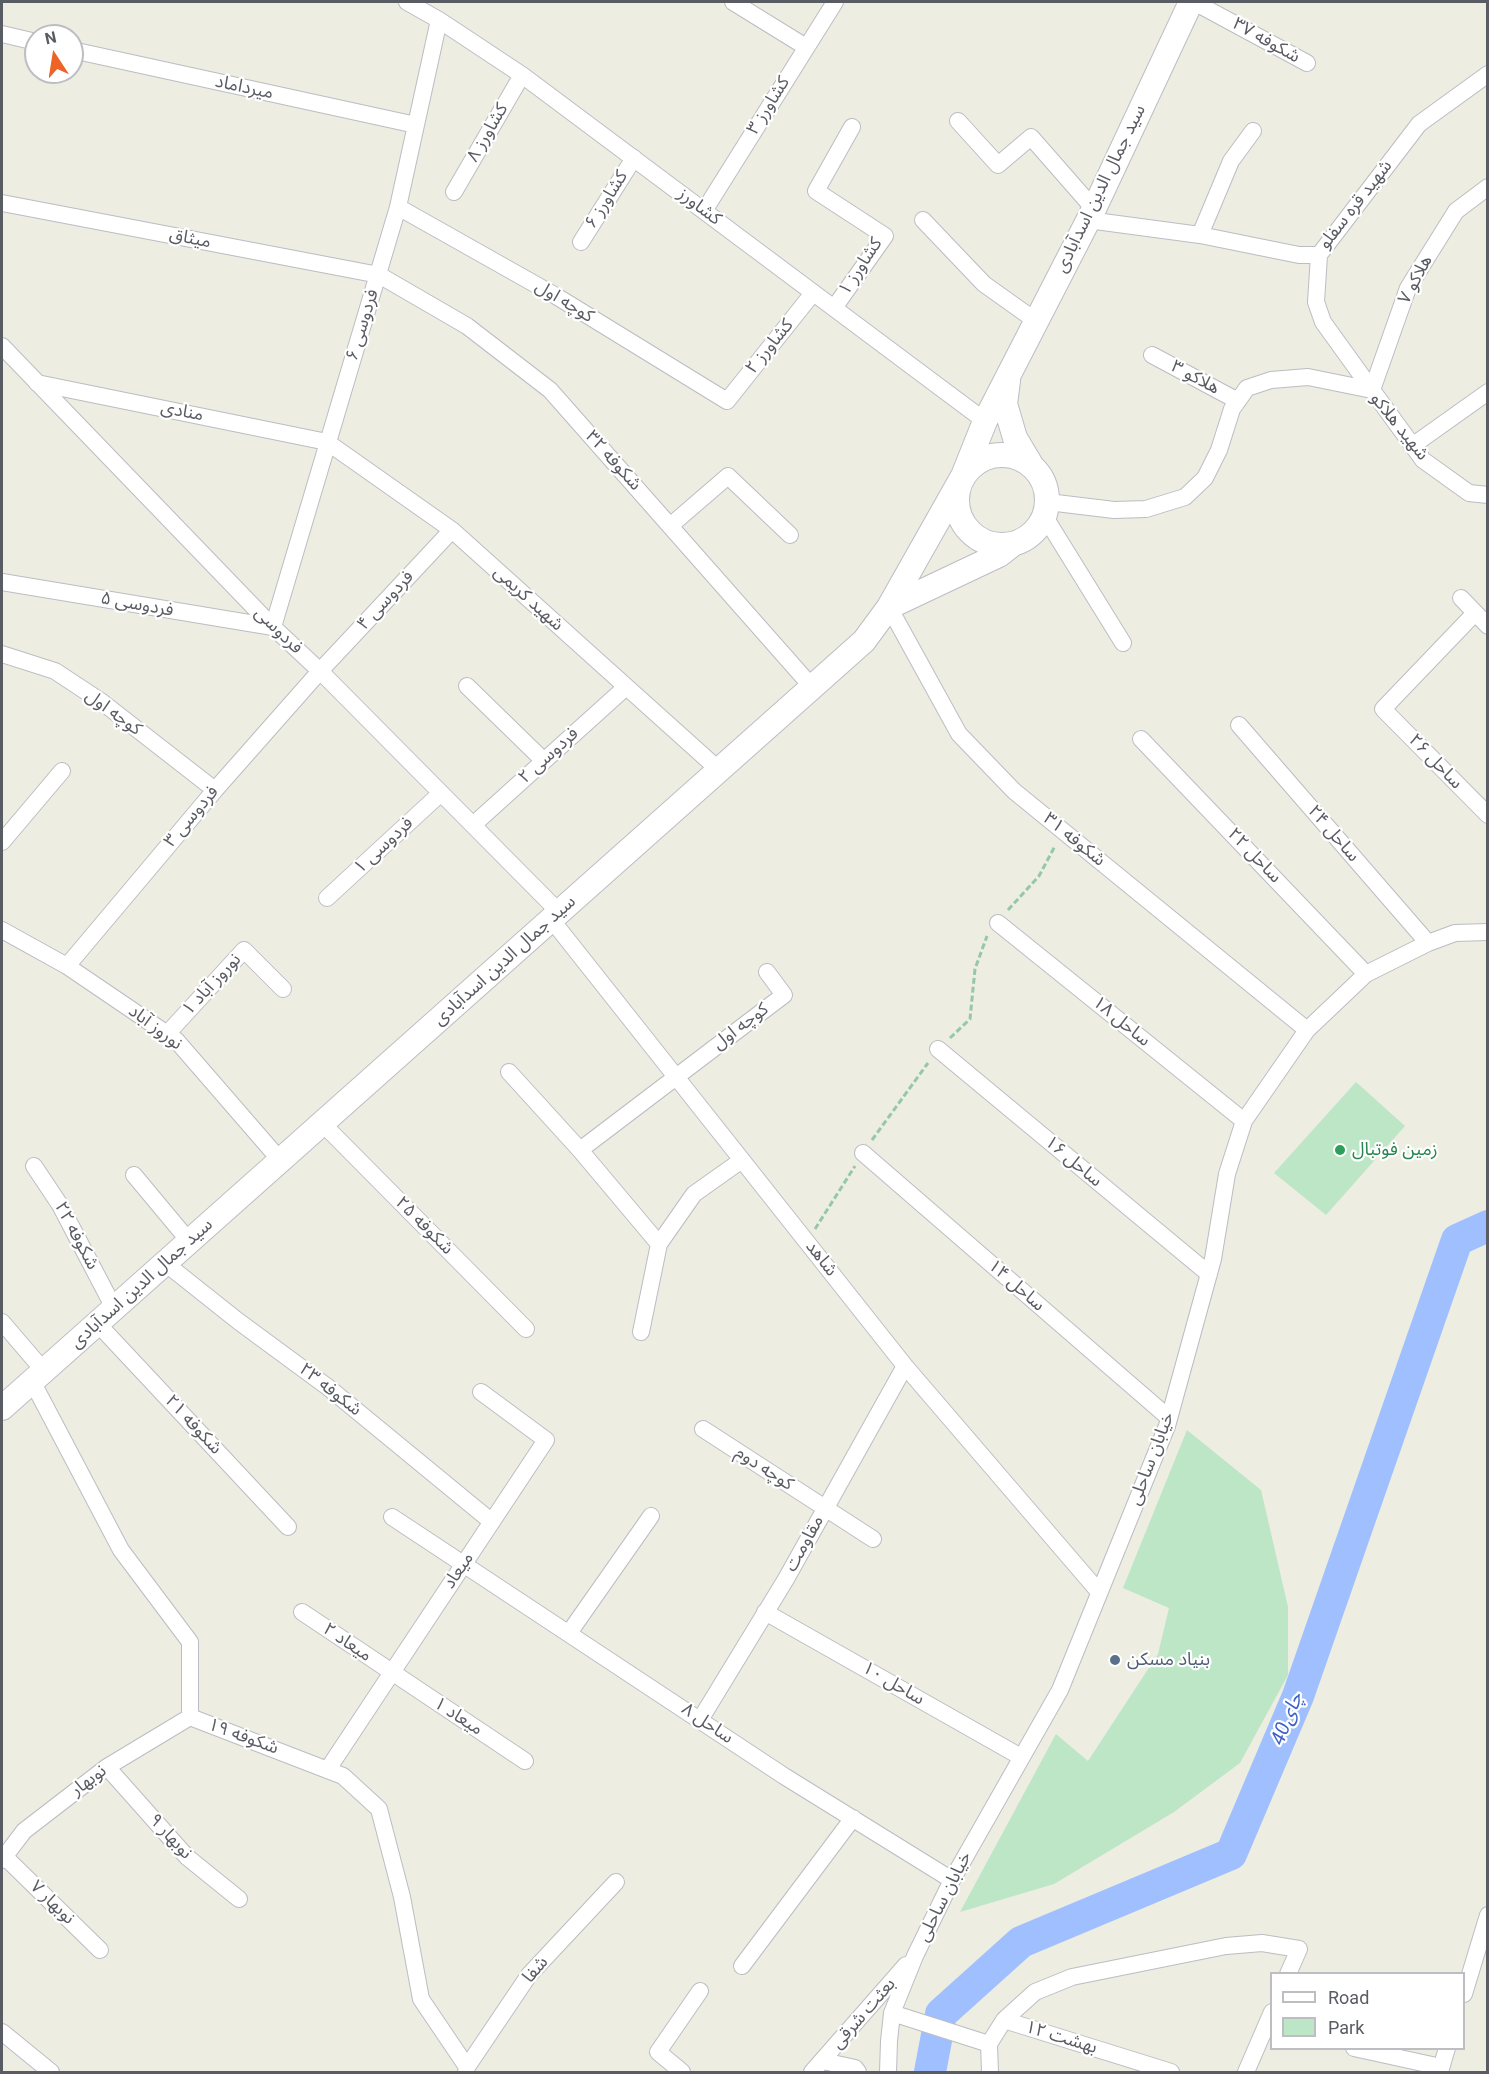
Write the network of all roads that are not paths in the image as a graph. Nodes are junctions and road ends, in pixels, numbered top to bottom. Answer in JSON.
{"nodes":[{"id":1,"x":407,"y":2,"type":"edge"},
{"id":2,"x":733,"y":2,"type":"edge"},
{"id":3,"x":835,"y":2,"type":"edge"},
{"id":4,"x":1193,"y":2,"type":"edge"},
{"id":5,"x":439,"y":20,"type":"junction"},
{"id":6,"x":2,"y":34,"type":"edge"},
{"id":7,"x":24,"y":39,"type":"edge"},
{"id":8,"x":806,"y":46,"type":"junction"},
{"id":9,"x":84,"y":53,"type":"edge"},
{"id":10,"x":1307,"y":63,"type":"dead end"},
{"id":11,"x":1488,"y":74,"type":"edge"},
{"id":12,"x":522,"y":75,"type":"junction"},
{"id":13,"x":958,"y":121,"type":"dead end"},
{"id":14,"x":416,"y":125,"type":"junction"},
{"id":15,"x":852,"y":127,"type":"dead end"},
{"id":16,"x":1252,"y":131,"type":"dead end"},
{"id":17,"x":634,"y":158,"type":"junction"},
{"id":18,"x":1488,"y":187,"type":"edge"},
{"id":19,"x":454,"y":192,"type":"dead end"},
{"id":20,"x":2,"y":203,"type":"edge"},
{"id":21,"x":398,"y":207,"type":"junction"},
{"id":22,"x":704,"y":211,"type":"junction"},
{"id":23,"x":1091,"y":214,"type":"junction"},
{"id":24,"x":923,"y":220,"type":"dead end"},
{"id":25,"x":1200,"y":235,"type":"junction"},
{"id":26,"x":580,"y":242,"type":"dead end"},
{"id":27,"x":1319,"y":255,"type":"junction"},
{"id":28,"x":379,"y":275,"type":"junction"},
{"id":29,"x":813,"y":293,"type":"junction"},
{"id":30,"x":834,"y":308,"type":"junction"},
{"id":31,"x":1036,"y":321,"type":"junction"},
{"id":32,"x":2,"y":346,"type":"edge"},
{"id":33,"x":1152,"y":355,"type":"dead end"},
{"id":34,"x":1009,"y":376,"type":"junction"},
{"id":35,"x":37,"y":383,"type":"junction"},
{"id":36,"x":1372,"y":390,"type":"junction"},
{"id":37,"x":1488,"y":392,"type":"edge"},
{"id":38,"x":727,"y":401,"type":"joint"},
{"id":39,"x":1238,"y":401,"type":"junction"},
{"id":40,"x":985,"y":421,"type":"junction"},
{"id":41,"x":327,"y":442,"type":"junction"},
{"id":42,"x":1412,"y":446,"type":"junction"},
{"id":43,"x":1030,"y":463,"type":"junction"},
{"id":44,"x":963,"y":476,"type":"junction"},
{"id":45,"x":1488,"y":495,"type":"edge"},
{"id":46,"x":1047,"y":510,"type":"junction"},
{"id":47,"x":670,"y":526,"type":"junction"},
{"id":48,"x":452,"y":530,"type":"junction"},
{"id":49,"x":790,"y":535,"type":"dead end"},
{"id":50,"x":1012,"y":545,"type":"junction"},
{"id":51,"x":2,"y":582,"type":"edge"},
{"id":52,"x":1461,"y":598,"type":"dead end"},
{"id":53,"x":889,"y":607,"type":"junction"},
{"id":54,"x":1475,"y":613,"type":"junction"},
{"id":55,"x":1488,"y":626,"type":"edge"},
{"id":56,"x":273,"y":627,"type":"junction"},
{"id":57,"x":1123,"y":643,"type":"dead end"},
{"id":58,"x":2,"y":654,"type":"edge"},
{"id":59,"x":320,"y":671,"type":"junction"},
{"id":60,"x":467,"y":686,"type":"dead end"},
{"id":61,"x":626,"y":687,"type":"junction"},
{"id":62,"x":812,"y":687,"type":"junction"},
{"id":63,"x":1239,"y":725,"type":"dead end"},
{"id":64,"x":1141,"y":739,"type":"dead end"},
{"id":65,"x":544,"y":761,"type":"junction"},
{"id":66,"x":718,"y":770,"type":"junction"},
{"id":67,"x":62,"y":771,"type":"dead end"},
{"id":68,"x":215,"y":790,"type":"junction"},
{"id":69,"x":441,"y":793,"type":"junction"},
{"id":70,"x":1488,"y":815,"type":"edge"},
{"id":71,"x":472,"y":825,"type":"junction"},
{"id":72,"x":2,"y":842,"type":"edge"},
{"id":73,"x":327,"y":898,"type":"dead end"},
{"id":74,"x":555,"y":915,"type":"junction"},
{"id":75,"x":998,"y":923,"type":"dead end"},
{"id":76,"x":2,"y":930,"type":"edge"},
{"id":77,"x":1488,"y":932,"type":"edge"},
{"id":78,"x":1428,"y":943,"type":"junction"},
{"id":79,"x":67,"y":966,"type":"junction"},
{"id":80,"x":767,"y":972,"type":"dead end"},
{"id":81,"x":1366,"y":974,"type":"junction"},
{"id":82,"x":283,"y":989,"type":"dead end"},
{"id":83,"x":1307,"y":1030,"type":"junction"},
{"id":84,"x":167,"y":1034,"type":"junction"},
{"id":85,"x":938,"y":1049,"type":"dead end"},
{"id":86,"x":509,"y":1072,"type":"dead end"},
{"id":87,"x":676,"y":1076,"type":"junction"},
{"id":88,"x":1244,"y":1121,"type":"junction"},
{"id":89,"x":322,"y":1123,"type":"junction"},
{"id":90,"x":580,"y":1150,"type":"junction"},
{"id":91,"x":863,"y":1153,"type":"dead end"},
{"id":92,"x":280,"y":1160,"type":"junction"},
{"id":93,"x":742,"y":1160,"type":"junction"},
{"id":94,"x":34,"y":1166,"type":"dead end"},
{"id":95,"x":134,"y":1175,"type":"dead end"},
{"id":96,"x":189,"y":1241,"type":"junction"},
{"id":97,"x":659,"y":1244,"type":"junction"},
{"id":98,"x":165,"y":1263,"type":"junction"},
{"id":99,"x":1209,"y":1274,"type":"junction"},
{"id":100,"x":106,"y":1316,"type":"junction"},
{"id":101,"x":2,"y":1322,"type":"edge"},
{"id":102,"x":526,"y":1329,"type":"dead end"},
{"id":103,"x":641,"y":1332,"type":"dead end"},
{"id":104,"x":905,"y":1366,"type":"junction"},
{"id":105,"x":38,"y":1376,"type":"junction"},
{"id":106,"x":481,"y":1392,"type":"dead end"},
{"id":107,"x":2,"y":1408,"type":"edge"},
{"id":108,"x":1169,"y":1418,"type":"junction"},
{"id":109,"x":703,"y":1429,"type":"dead end"},
{"id":110,"x":825,"y":1509,"type":"junction"},
{"id":111,"x":651,"y":1516,"type":"dead end"},
{"id":112,"x":392,"y":1517,"type":"dead end"},
{"id":113,"x":492,"y":1522,"type":"junction"},
{"id":114,"x":288,"y":1527,"type":"dead end"},
{"id":115,"x":873,"y":1539,"type":"dead end"},
{"id":116,"x":464,"y":1563,"type":"junction"},
{"id":117,"x":1099,"y":1592,"type":"junction"},
{"id":118,"x":302,"y":1612,"type":"dead end"},
{"id":119,"x":765,"y":1612,"type":"junction"},
{"id":120,"x":569,"y":1633,"type":"junction"},
{"id":121,"x":391,"y":1673,"type":"junction"},
{"id":122,"x":190,"y":1717,"type":"junction"},
{"id":123,"x":700,"y":1720,"type":"junction"},
{"id":124,"x":1021,"y":1757,"type":"junction"},
{"id":125,"x":525,"y":1761,"type":"dead end"},
{"id":126,"x":107,"y":1767,"type":"junction"},
{"id":127,"x":328,"y":1769,"type":"junction"},
{"id":128,"x":853,"y":1818,"type":"junction"},
{"id":129,"x":5,"y":1849,"type":"edge"},
{"id":130,"x":952,"y":1880,"type":"junction"},
{"id":131,"x":616,"y":1882,"type":"dead end"},
{"id":132,"x":239,"y":1899,"type":"dead end"},
{"id":133,"x":1488,"y":1915,"type":"edge"},
{"id":134,"x":100,"y":1950,"type":"dead end"},
{"id":135,"x":915,"y":1956,"type":"junction"},
{"id":136,"x":742,"y":1966,"type":"dead end"},
{"id":137,"x":1289,"y":1972,"type":"edge"},
{"id":138,"x":699,"y":1991,"type":"dead end"},
{"id":139,"x":1465,"y":1991,"type":"edge"},
{"id":140,"x":892,"y":2013,"type":"junction"},
{"id":141,"x":1270,"y":2017,"type":"edge"},
{"id":142,"x":1004,"y":2020,"type":"junction"},
{"id":143,"x":2,"y":2032,"type":"edge"},
{"id":144,"x":989,"y":2044,"type":"junction"},
{"id":145,"x":1358,"y":2050,"type":"edge"},
{"id":146,"x":1447,"y":2050,"type":"edge"},
{"id":147,"x":817,"y":2067,"type":"edge"},
{"id":148,"x":467,"y":2070,"type":"edge"},
{"id":149,"x":1441,"y":2070,"type":"edge"},
{"id":150,"x":51,"y":2073,"type":"edge"},
{"id":151,"x":682,"y":2073,"type":"edge"},
{"id":152,"x":858,"y":2073,"type":"edge"},
{"id":153,"x":888,"y":2073,"type":"edge"},
{"id":154,"x":990,"y":2073,"type":"edge"},
{"id":155,"x":1171,"y":2073,"type":"edge"},
{"id":156,"x":1246,"y":2073,"type":"edge"}],
"edges":[{"from":1,"to":5,"type":"street","name":"کشاورز"},
{"from":2,"to":8,"type":"street"},
{"from":3,"to":8,"type":"street","name":"کشاورز ۳"},
{"from":4,"to":10,"type":"street","name":"شکوفه ۳۷"},
{"from":4,"to":23,"type":"main road","name":"سید جمال الدین اسدآبادی"},
{"from":5,"to":12,"type":"street","name":"کشاورز"},
{"from":5,"to":14,"type":"street","name":"فردوسی ۶"},
{"from":6,"to":7,"type":"street"},
{"from":8,"to":22,"type":"street","name":"کشاورز ۳"},
{"from":9,"to":14,"type":"street","name":"میرداماد"},
{"from":11,"to":27,"type":"street","name":"شهید قره سفلو"},
{"from":12,"to":17,"type":"street","name":"کشاورز"},
{"from":12,"to":19,"type":"street","name":"کشاورز ۸"},
{"from":13,"to":23,"type":"street"},
{"from":14,"to":21,"type":"street","name":"فردوسی ۶"},
{"from":15,"to":30,"type":"street","name":"کشاورز ۱"},
{"from":16,"to":25,"type":"street"},
{"from":17,"to":22,"type":"street","name":"کشاورز"},
{"from":17,"to":26,"type":"street","name":"کشاورز ۶"},
{"from":18,"to":36,"type":"street","name":"هلاکو ۷"},
{"from":20,"to":28,"type":"street","name":"میثاق"},
{"from":21,"to":28,"type":"street","name":"فردوسی ۶"},
{"from":21,"to":38,"type":"street","name":"کوچه اول"},
{"from":22,"to":29,"type":"street","name":"کشاورز"},
{"from":23,"to":25,"type":"street","name":"شهید قره سفلو"},
{"from":23,"to":31,"type":"main road","name":"سید جمال الدین اسدآبادی"},
{"from":24,"to":31,"type":"street"},
{"from":25,"to":27,"type":"street","name":"شهید قره سفلو"},
{"from":27,"to":36,"type":"street"},
{"from":28,"to":41,"type":"street","name":"فردوسی ۶"},
{"from":28,"to":47,"type":"street","name":"شکوفه ۳۲"},
{"from":29,"to":30,"type":"street","name":"کشاورز"},
{"from":29,"to":38,"type":"street","name":"کشاورز ۲"},
{"from":30,"to":40,"type":"street","name":"کشاورز"},
{"from":31,"to":34,"type":"main road","name":"سید جمال الدین اسدآبادی"},
{"from":32,"to":35,"type":"street","name":"فردوسی"},
{"from":33,"to":39,"type":"street","name":"هلاکو ۳"},
{"from":34,"to":40,"type":"main road","name":"سید جمال الدین اسدآبادی"},
{"from":34,"to":43,"type":"main road"},
{"from":35,"to":41,"type":"street","name":"منادی"},
{"from":35,"to":56,"type":"street","name":"فردوسی"},
{"from":36,"to":39,"type":"street","name":"شهید هلاکو"},
{"from":36,"to":42,"type":"street","name":"شهید هلاکو"},
{"from":37,"to":42,"type":"street"},
{"from":39,"to":46,"type":"street","name":"شهید هلاکو"},
{"from":40,"to":44,"type":"main road","name":"سید جمال الدین اسدآبادی"},
{"from":41,"to":48,"type":"street","name":"شهید کریمی"},
{"from":41,"to":56,"type":"street","name":"فردوسی ۶"},
{"from":42,"to":45,"type":"street","name":"شهید هلاکو"},
{"from":43,"to":44,"type":"main road"},
{"from":43,"to":46,"type":"main road"},
{"from":44,"to":50,"type":"main road"},
{"from":44,"to":53,"type":"main road","name":"سید جمال الدین اسدآبادی"},
{"from":46,"to":50,"type":"main road"},
{"from":46,"to":57,"type":"street"},
{"from":47,"to":49,"type":"street"},
{"from":47,"to":62,"type":"street","name":"شکوفه ۳۲"},
{"from":48,"to":59,"type":"street","name":"فردوسی ۴"},
{"from":48,"to":61,"type":"street","name":"شهید کریمی"},
{"from":50,"to":53,"type":"main road"},
{"from":51,"to":56,"type":"street","name":"فردوسی ۵"},
{"from":52,"to":54,"type":"street"},
{"from":53,"to":62,"type":"main road","name":"سید جمال الدین اسدآبادی"},
{"from":53,"to":83,"type":"street","name":"شکوفه ۳۱"},
{"from":54,"to":55,"type":"street"},
{"from":54,"to":70,"type":"street","name":"ساحل ۲۶"},
{"from":56,"to":59,"type":"street","name":"فردوسی"},
{"from":58,"to":68,"type":"street","name":"کوچه اول"},
{"from":59,"to":68,"type":"street","name":"فردوسی ۳"},
{"from":59,"to":69,"type":"street","name":"فردوسی"},
{"from":60,"to":65,"type":"street"},
{"from":61,"to":65,"type":"street","name":"فردوسی ۲"},
{"from":61,"to":66,"type":"street","name":"شهید کریمی"},
{"from":62,"to":66,"type":"main road","name":"سید جمال الدین اسدآبادی"},
{"from":63,"to":78,"type":"street","name":"ساحل ۲۴"},
{"from":64,"to":81,"type":"street","name":"ساحل ۲۲"},
{"from":65,"to":71,"type":"street","name":"فردوسی ۲"},
{"from":66,"to":74,"type":"main road","name":"سید جمال الدین اسدآبادی"},
{"from":67,"to":72,"type":"street"},
{"from":68,"to":79,"type":"street","name":"فردوسی ۳"},
{"from":69,"to":71,"type":"street","name":"فردوسی"},
{"from":69,"to":73,"type":"street","name":"فردوسی ۱"},
{"from":71,"to":74,"type":"street","name":"فردوسی"},
{"from":74,"to":87,"type":"street","name":"شاهد"},
{"from":74,"to":89,"type":"main road","name":"سید جمال الدین اسدآبادی"},
{"from":75,"to":88,"type":"street","name":"ساحل ۱۸"},
{"from":76,"to":79,"type":"street","name":"نوروز آباد"},
{"from":77,"to":78,"type":"street","name":"خیابان ساحلی"},
{"from":78,"to":81,"type":"street","name":"خیابان ساحلی"},
{"from":79,"to":84,"type":"street","name":"نوروز آباد"},
{"from":80,"to":87,"type":"street","name":"کوچه اول"},
{"from":81,"to":83,"type":"street","name":"خیابان ساحلی"},
{"from":82,"to":84,"type":"street","name":"نوروز آباد ۱"},
{"from":83,"to":88,"type":"street","name":"خیابان ساحلی"},
{"from":84,"to":92,"type":"street","name":"نوروز آباد"},
{"from":85,"to":99,"type":"street","name":"ساحل ۱۶"},
{"from":86,"to":90,"type":"street"},
{"from":87,"to":90,"type":"street"},
{"from":87,"to":93,"type":"street","name":"شاهد"},
{"from":88,"to":99,"type":"street","name":"خیابان ساحلی"},
{"from":89,"to":92,"type":"main road","name":"سید جمال الدین اسدآبادی"},
{"from":89,"to":102,"type":"street","name":"شکوفه ۲۵"},
{"from":90,"to":97,"type":"street"},
{"from":91,"to":108,"type":"street","name":"ساحل ۱۴"},
{"from":92,"to":96,"type":"main road","name":"سید جمال الدین اسدآبادی"},
{"from":93,"to":97,"type":"street"},
{"from":93,"to":104,"type":"street","name":"شاهد"},
{"from":94,"to":100,"type":"street","name":"شکوفه ۲۲"},
{"from":95,"to":96,"type":"street"},
{"from":96,"to":98,"type":"main road","name":"سید جمال الدین اسدآبادی"},
{"from":97,"to":103,"type":"street"},
{"from":98,"to":100,"type":"main road","name":"سید جمال الدین اسدآبادی"},
{"from":98,"to":113,"type":"street","name":"شکوفه ۲۳"},
{"from":99,"to":108,"type":"street","name":"خیابان ساحلی"},
{"from":100,"to":105,"type":"main road","name":"سید جمال الدین اسدآبادی"},
{"from":100,"to":114,"type":"street","name":"شکوفه ۲۱"},
{"from":101,"to":105,"type":"street","name":"شکوفه ۱۹"},
{"from":104,"to":110,"type":"street","name":"مقاومت"},
{"from":104,"to":117,"type":"street","name":"شاهد"},
{"from":105,"to":107,"type":"main road","name":"سید جمال الدین اسدآبادی"},
{"from":105,"to":122,"type":"street","name":"شکوفه ۱۹"},
{"from":106,"to":113,"type":"street","name":"میعاد"},
{"from":108,"to":117,"type":"street","name":"خیابان ساحلی"},
{"from":109,"to":110,"type":"street","name":"کوچه دوم"},
{"from":110,"to":115,"type":"street"},
{"from":110,"to":119,"type":"street","name":"مقاومت"},
{"from":111,"to":120,"type":"street"},
{"from":112,"to":116,"type":"street","name":"ساحل ۸"},
{"from":113,"to":116,"type":"street","name":"میعاد"},
{"from":116,"to":120,"type":"street","name":"ساحل ۸"},
{"from":116,"to":121,"type":"street","name":"میعاد"},
{"from":117,"to":124,"type":"street","name":"خیابان ساحلی"},
{"from":118,"to":121,"type":"street","name":"میعاد ۲"},
{"from":119,"to":123,"type":"street","name":"مقاومت"},
{"from":119,"to":124,"type":"street","name":"ساحل ۱۰"},
{"from":120,"to":123,"type":"street","name":"ساحل ۸"},
{"from":121,"to":125,"type":"street","name":"میعاد ۱"},
{"from":121,"to":127,"type":"street","name":"میعاد"},
{"from":122,"to":126,"type":"street","name":"نوبهار"},
{"from":122,"to":127,"type":"street","name":"شکوفه ۱۹"},
{"from":123,"to":128,"type":"street","name":"ساحل ۸"},
{"from":124,"to":130,"type":"street","name":"خیابان ساحلی"},
{"from":126,"to":129,"type":"street","name":"نوبهار"},
{"from":126,"to":132,"type":"street","name":"نوبهار ۹"},
{"from":127,"to":148,"type":"street","name":"شکوفه ۱۹"},
{"from":128,"to":130,"type":"street","name":"ساحل ۸"},
{"from":128,"to":136,"type":"street"},
{"from":129,"to":134,"type":"street","name":"نوبهار ۷"},
{"from":130,"to":135,"type":"street","name":"خیابان ساحلی"},
{"from":131,"to":148,"type":"street","name":"شفا"},
{"from":133,"to":139,"type":"street"},
{"from":135,"to":140,"type":"street","name":"خیابان ساحلی"},
{"from":135,"to":147,"type":"street","name":"بعثت شرقی"},
{"from":137,"to":142,"type":"street"},
{"from":138,"to":151,"type":"street"},
{"from":140,"to":144,"type":"street"},
{"from":140,"to":153,"type":"street","name":"خیابان ساحلی"},
{"from":141,"to":156,"type":"street"},
{"from":142,"to":144,"type":"street","name":"بهشت ۱۲"},
{"from":142,"to":155,"type":"street","name":"بهشت ۱۲"},
{"from":143,"to":150,"type":"street"},
{"from":144,"to":154,"type":"street"},
{"from":145,"to":149,"type":"street"},
{"from":146,"to":149,"type":"street"},
{"from":147,"to":152,"type":"street"}]}
